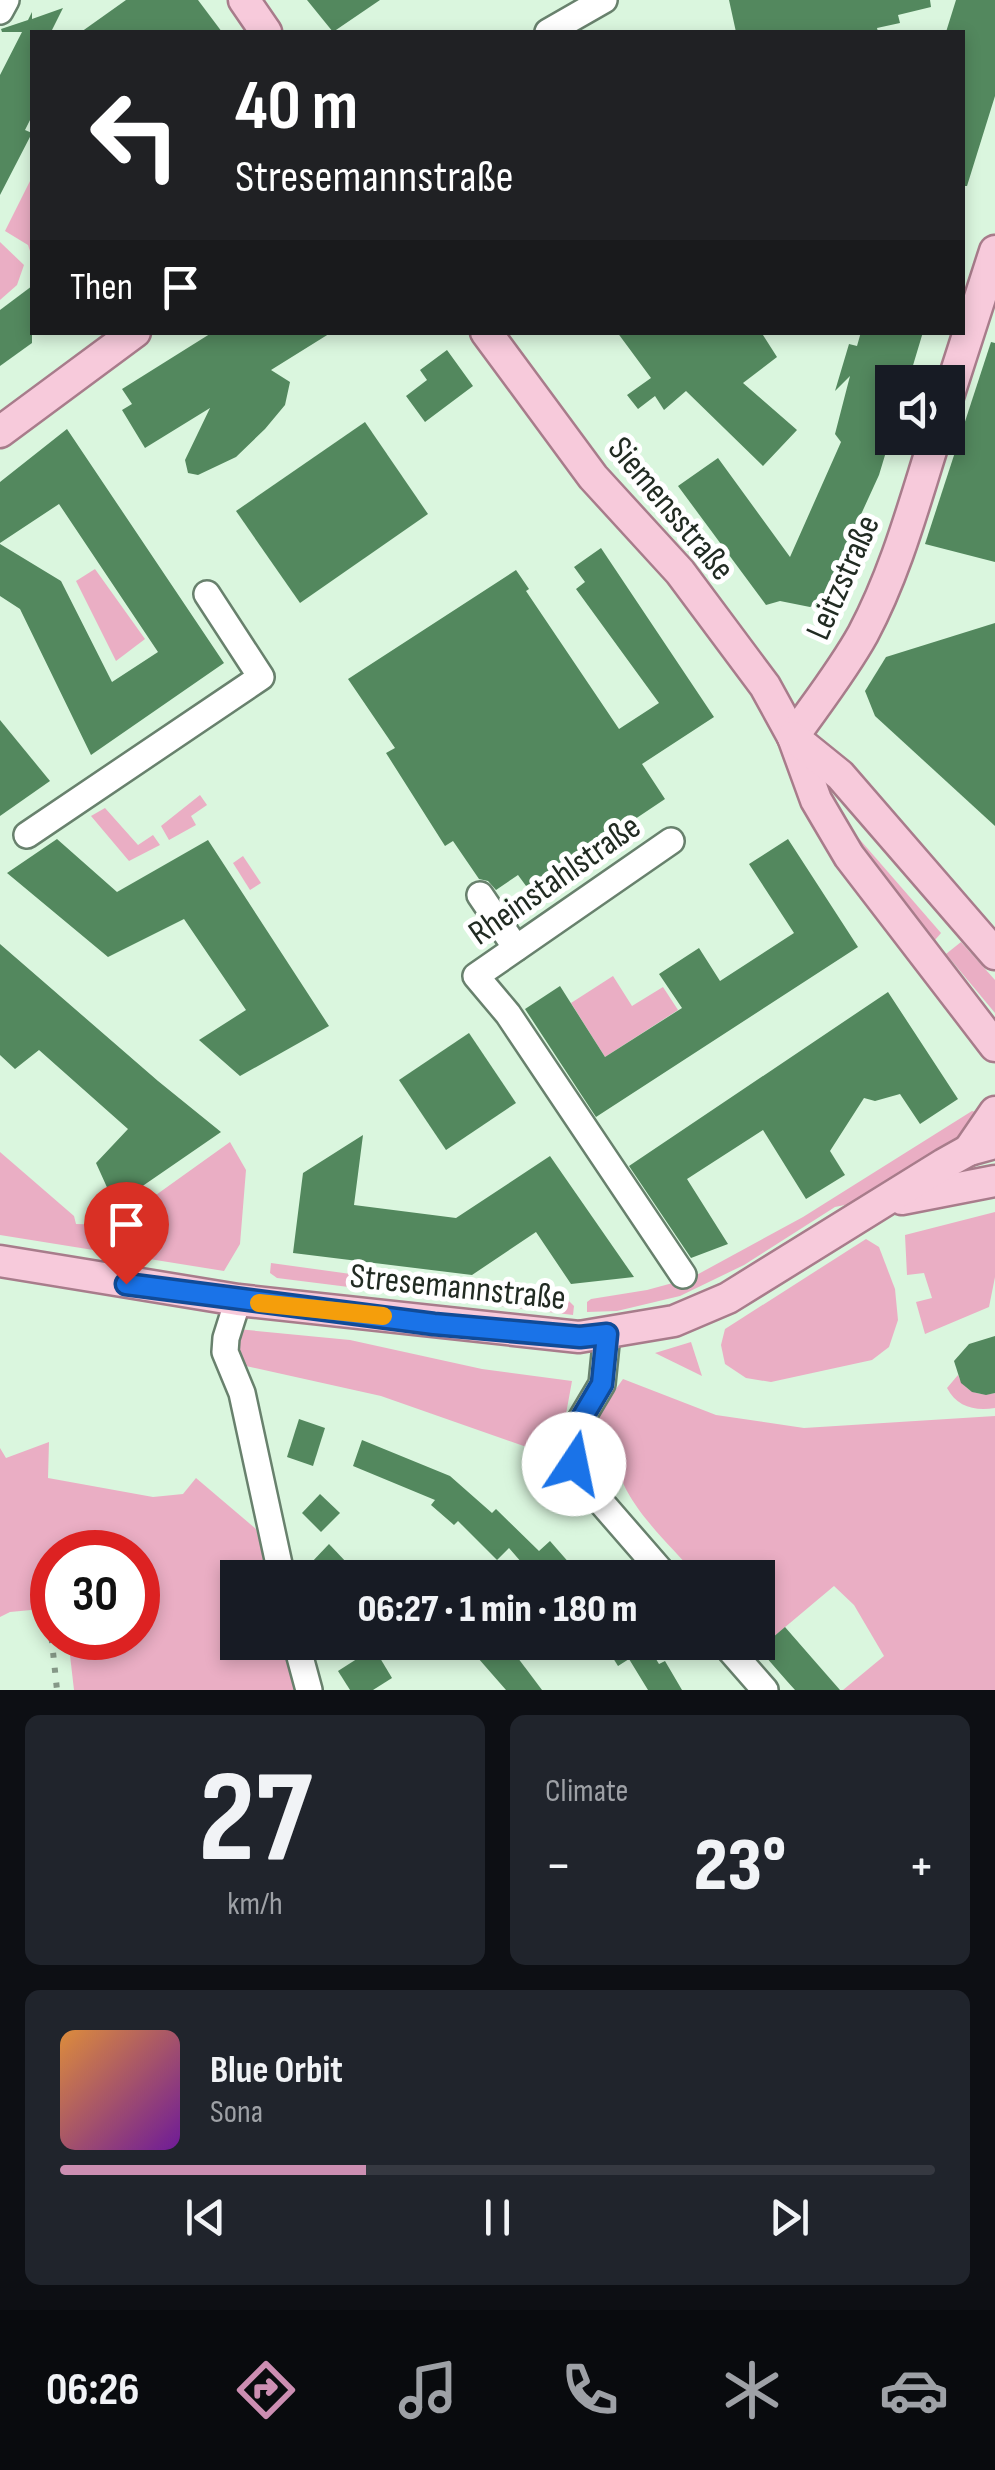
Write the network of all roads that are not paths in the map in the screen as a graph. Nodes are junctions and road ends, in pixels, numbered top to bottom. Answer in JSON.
{"nodes":[{"id":1,"x":6,"y":0,"type":"edge"},
{"id":2,"x":244,"y":0,"type":"edge"},
{"id":3,"x":604,"y":0,"type":"edge"},
{"id":4,"x":0,"y":11,"type":"edge"},
{"id":5,"x":265,"y":30,"type":"edge"},
{"id":6,"x":552,"y":30,"type":"edge"},
{"id":7,"x":995,"y":251,"type":"edge"},
{"id":8,"x":131,"y":335,"type":"edge"},
{"id":9,"x":488,"y":335,"type":"edge"},
{"id":10,"x":958,"y":365,"type":"edge"},
{"id":11,"x":0,"y":432,"type":"edge"},
{"id":12,"x":930,"y":455,"type":"edge"},
{"id":13,"x":207,"y":594,"type":"dead end"},
{"id":14,"x":793,"y":737,"type":"junction"},
{"id":15,"x":27,"y":835,"type":"dead end"},
{"id":16,"x":671,"y":841,"type":"dead end"},
{"id":17,"x":480,"y":895,"type":"dead end"},
{"id":18,"x":963,"y":918,"type":"junction"},
{"id":19,"x":516,"y":948,"type":"junction"},
{"id":20,"x":922,"y":954,"type":"junction"},
{"id":21,"x":995,"y":954,"type":"edge"},
{"id":22,"x":994,"y":1046,"type":"edge"},
{"id":23,"x":995,"y":1112,"type":"edge"},
{"id":24,"x":982,"y":1146,"type":"edge"},
{"id":25,"x":995,"y":1182,"type":"edge"},
{"id":26,"x":879,"y":1205,"type":"junction"},
{"id":27,"x":0,"y":1261,"type":"edge"},
{"id":28,"x":683,"y":1275,"type":"dead end"},
{"id":29,"x":238,"y":1300,"type":"junction"},
{"id":30,"x":607,"y":1334,"type":"junction"},
{"id":31,"x":278,"y":1560,"type":"edge"},
{"id":32,"x":651,"y":1560,"type":"edge"},
{"id":33,"x":301,"y":1660,"type":"edge"},
{"id":34,"x":739,"y":1660,"type":"edge"},
{"id":35,"x":309,"y":1690,"type":"edge"},
{"id":36,"x":765,"y":1690,"type":"edge"}],
"edges":[{"from":1,"to":4,"type":"street"},
{"from":2,"to":5,"type":"main road"},
{"from":3,"to":6,"type":"street"},
{"from":7,"to":10,"type":"main road"},
{"from":8,"to":11,"type":"main road"},
{"from":9,"to":14,"type":"main road","name":"Siemensstraße"},
{"from":12,"to":14,"type":"main road","name":"Leitzstraße"},
{"from":13,"to":15,"type":"street"},
{"from":14,"to":18,"type":"main road","name":"Siemensstraße"},
{"from":14,"to":20,"type":"main road","name":"Siemensstraße"},
{"from":16,"to":19,"type":"street","name":"Rheinstahlstraße"},
{"from":17,"to":19,"type":"street"},
{"from":18,"to":20,"type":"main road"},
{"from":18,"to":21,"type":"main road","name":"Siemensstraße"},
{"from":19,"to":28,"type":"street","name":"Rheinstahlstraße"},
{"from":20,"to":22,"type":"main road","name":"Siemensstraße"},
{"from":23,"to":24,"type":"main road"},
{"from":24,"to":26,"type":"main road","name":"Stresemannstraße"},
{"from":25,"to":26,"type":"main road","name":"Stresemannstraße"},
{"from":26,"to":30,"type":"main road","name":"Stresemannstraße"},
{"from":27,"to":29,"type":"main road","name":"Stresemannstraße"},
{"from":29,"to":30,"type":"main road","name":"Stresemannstraße"},
{"from":29,"to":31,"type":"street"},
{"from":30,"to":32,"type":"street"},
{"from":33,"to":35,"type":"street"},
{"from":34,"to":36,"type":"street"}]}
